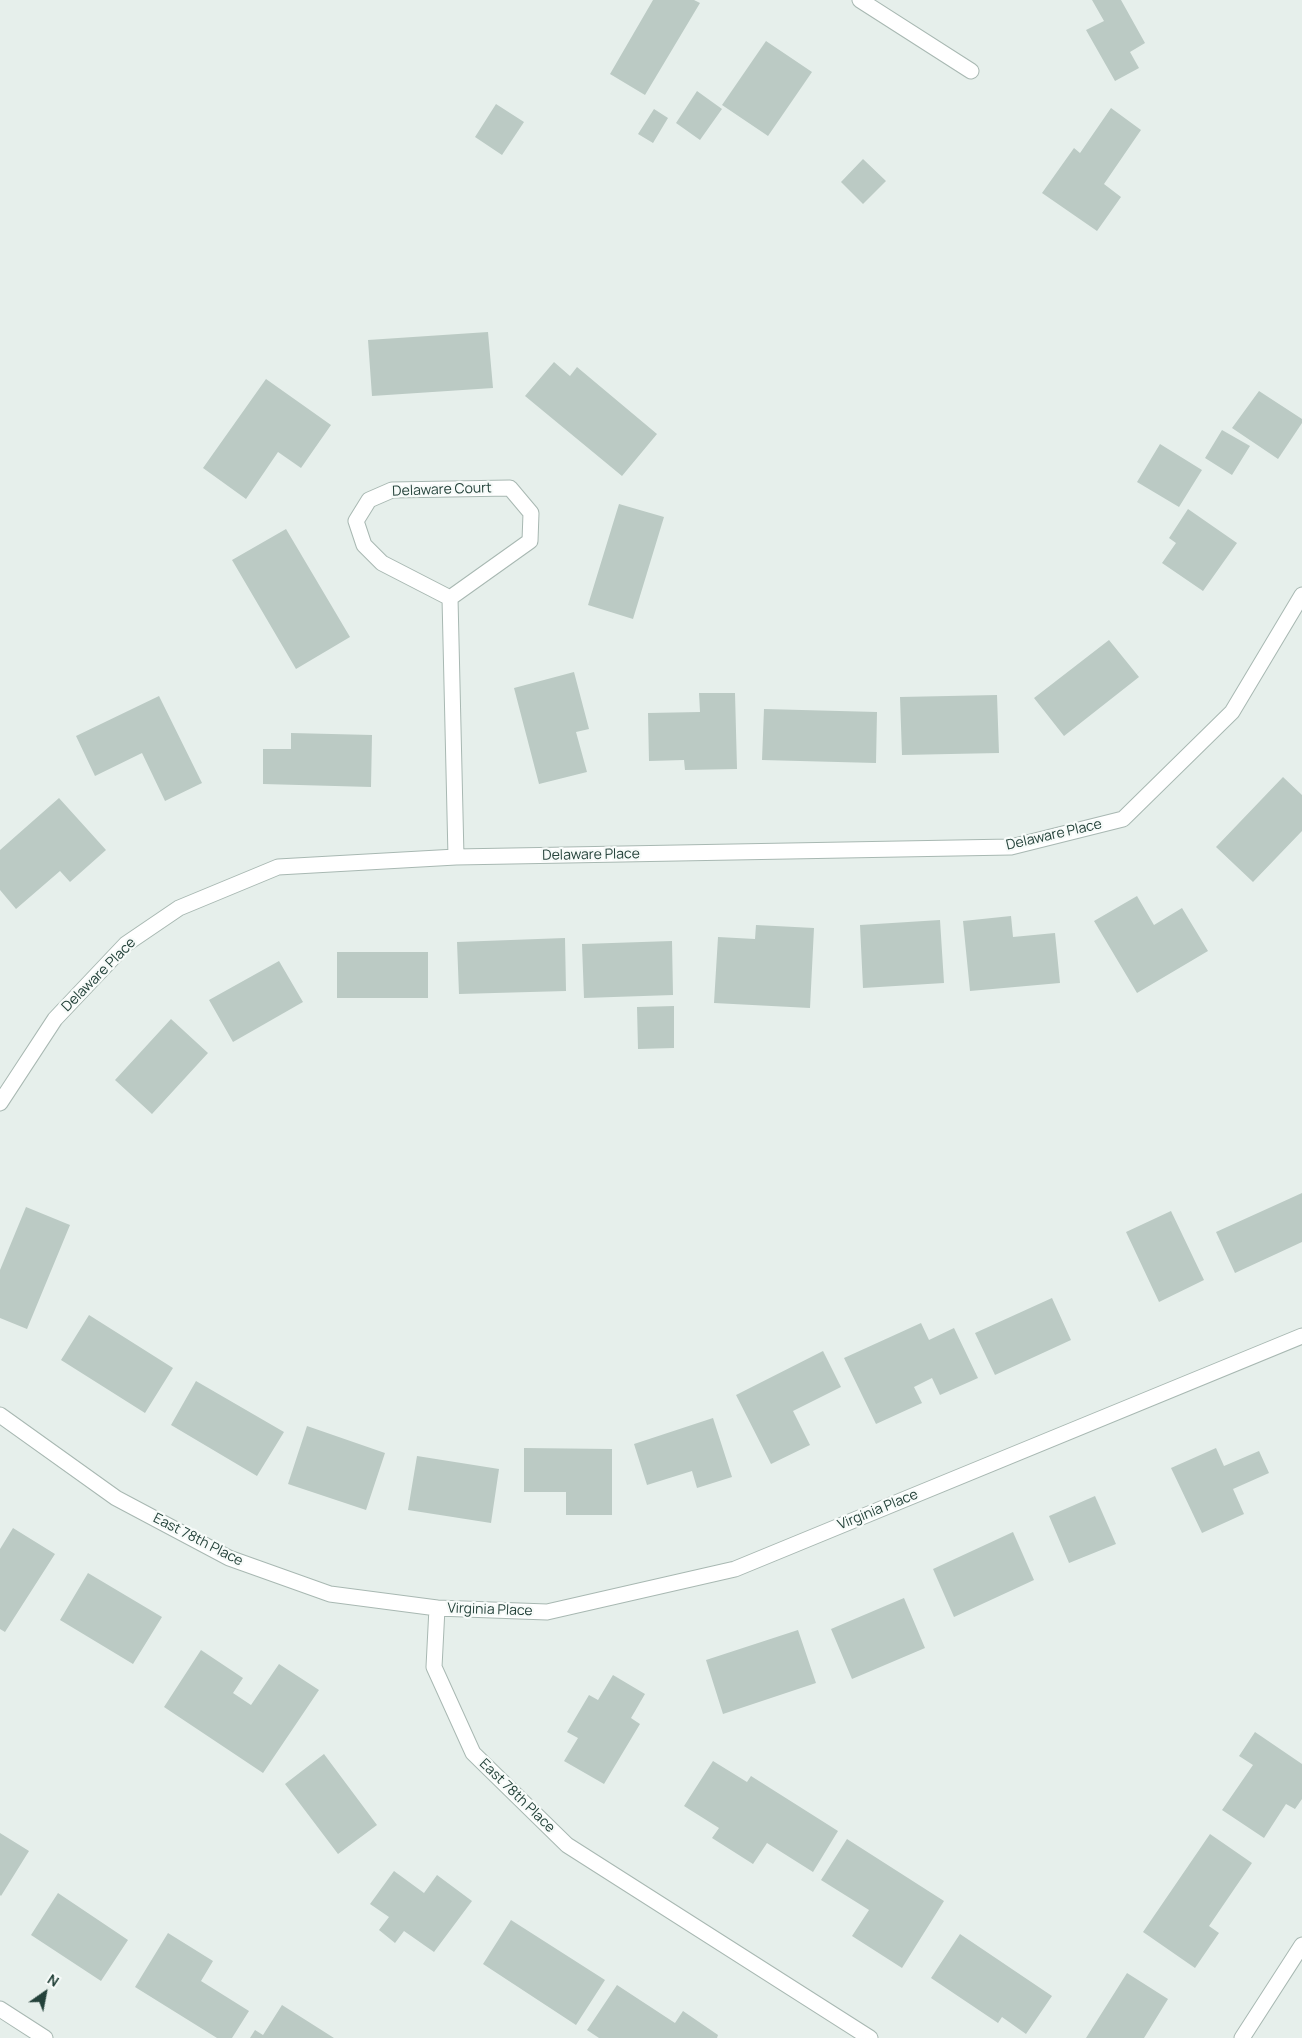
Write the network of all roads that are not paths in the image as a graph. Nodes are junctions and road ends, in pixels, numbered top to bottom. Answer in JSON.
{"nodes":[{"id":1,"x":860,"y":0,"type":"edge"},
{"id":2,"x":971,"y":71,"type":"dead end"},
{"id":3,"x":1302,"y":595,"type":"edge"},
{"id":4,"x":450,"y":598,"type":"junction"},
{"id":5,"x":456,"y":857,"type":"junction"},
{"id":6,"x":0,"y":1103,"type":"edge"},
{"id":7,"x":1302,"y":1336,"type":"edge"},
{"id":8,"x":0,"y":1415,"type":"edge"},
{"id":9,"x":437,"y":1608,"type":"junction"},
{"id":10,"x":1302,"y":1945,"type":"edge"},
{"id":11,"x":0,"y":2009,"type":"edge"},
{"id":12,"x":46,"y":2038,"type":"edge"},
{"id":13,"x":870,"y":2038,"type":"edge"},
{"id":14,"x":1242,"y":2038,"type":"edge"}],
"edges":[{"from":1,"to":2,"type":"street"},
{"from":3,"to":5,"type":"street","name":"Delaware Place"},
{"from":4,"to":4,"type":"street","name":"Delaware Court"},
{"from":4,"to":5,"type":"street"},
{"from":5,"to":6,"type":"street","name":"Delaware Place"},
{"from":7,"to":9,"type":"street","name":"Virginia Place"},
{"from":8,"to":9,"type":"street","name":"East 78th Place"},
{"from":9,"to":13,"type":"street","name":"East 78th Place"},
{"from":10,"to":14,"type":"street"},
{"from":11,"to":12,"type":"street"}]}
